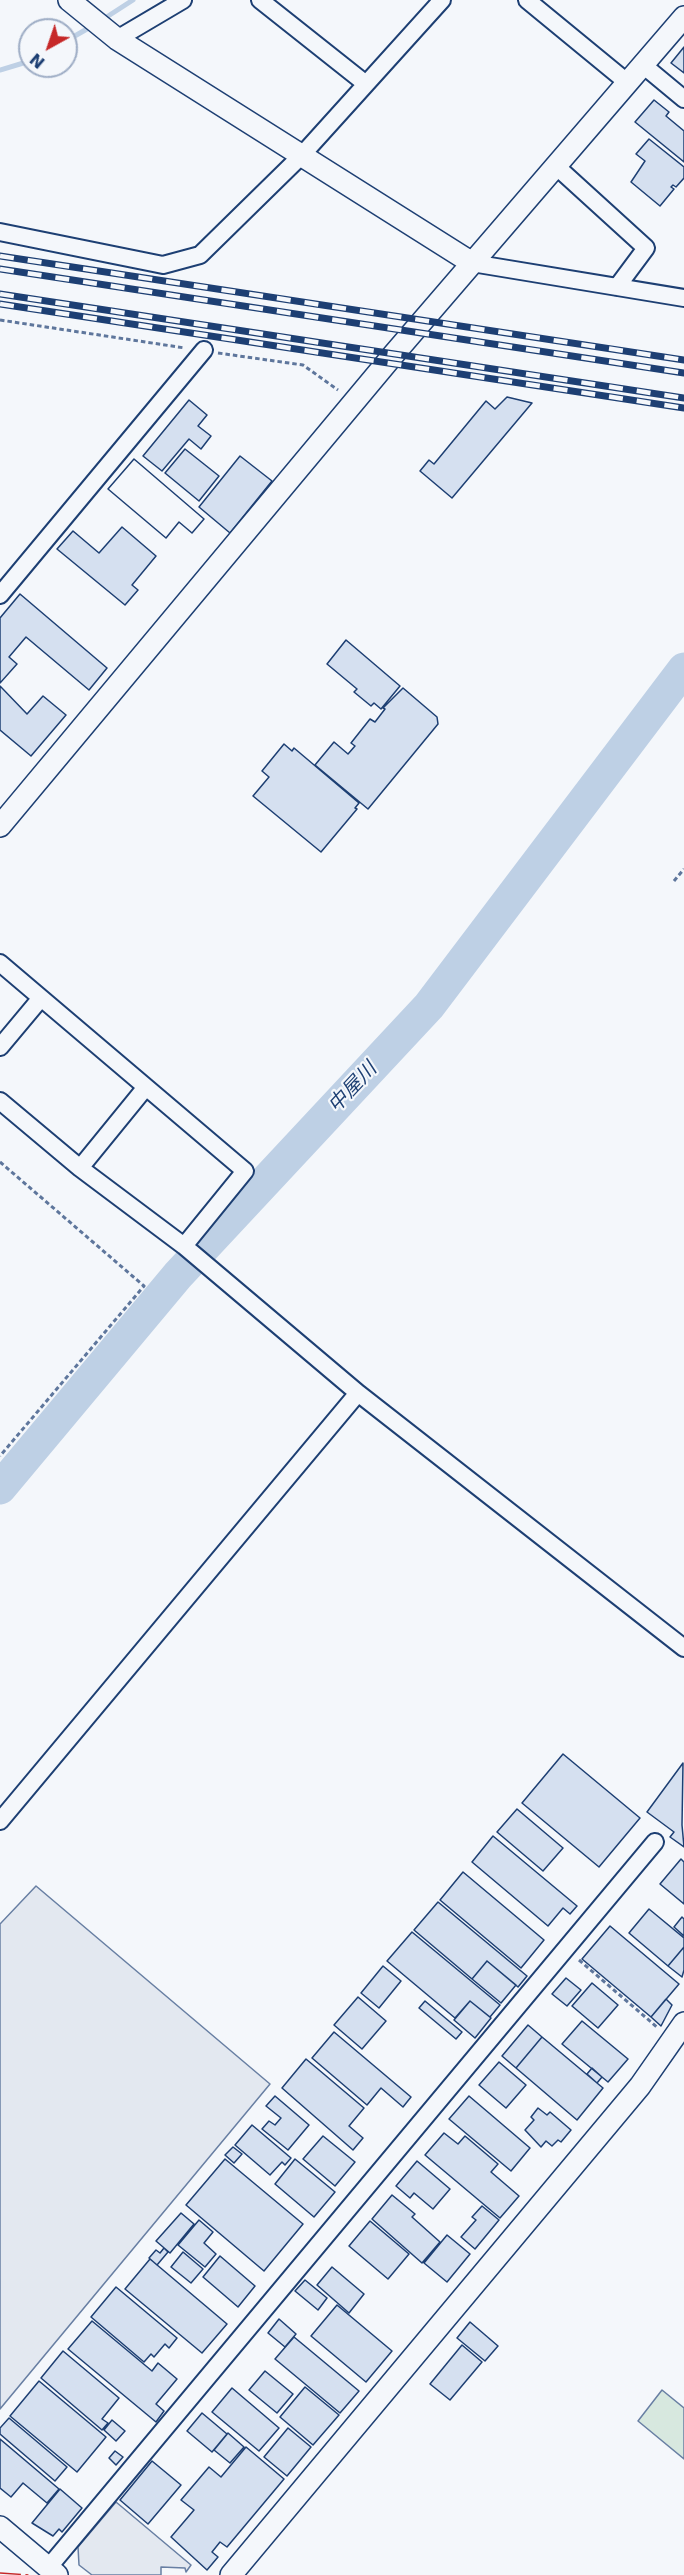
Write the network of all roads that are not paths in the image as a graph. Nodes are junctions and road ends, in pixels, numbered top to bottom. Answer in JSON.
{"nodes":[{"id":1,"x":69,"y":0,"type":"edge"},
{"id":2,"x":183,"y":0,"type":"edge"},
{"id":3,"x":260,"y":0,"type":"edge"},
{"id":4,"x":442,"y":0,"type":"edge"},
{"id":5,"x":527,"y":0,"type":"edge"},
{"id":6,"x":684,"y":17,"type":"edge"},
{"id":7,"x":112,"y":35,"type":"junction"},
{"id":8,"x":643,"y":65,"type":"junction"},
{"id":9,"x":628,"y":82,"type":"junction"},
{"id":10,"x":366,"y":84,"type":"junction"},
{"id":11,"x":684,"y":99,"type":"edge"},
{"id":12,"x":302,"y":155,"type":"junction"},
{"id":13,"x":556,"y":167,"type":"junction"},
{"id":14,"x":0,"y":232,"type":"edge"},
{"id":15,"x":472,"y":263,"type":"junction"},
{"id":16,"x":617,"y":287,"type":"junction"},
{"id":17,"x":684,"y":298,"type":"edge"},
{"id":18,"x":204,"y":350,"type":"dead end"},
{"id":19,"x":0,"y":595,"type":"edge"},
{"id":20,"x":0,"y":826,"type":"edge"},
{"id":21,"x":0,"y":963,"type":"edge"},
{"id":22,"x":41,"y":998,"type":"junction"},
{"id":23,"x":0,"y":1047,"type":"edge"},
{"id":24,"x":146,"y":1087,"type":"junction"},
{"id":25,"x":0,"y":1101,"type":"edge"},
{"id":26,"x":80,"y":1168,"type":"junction"},
{"id":27,"x":187,"y":1248,"type":"junction"},
{"id":28,"x":358,"y":1393,"type":"junction"},
{"id":29,"x":684,"y":1648,"type":"edge"},
{"id":30,"x":0,"y":1821,"type":"edge"},
{"id":31,"x":655,"y":1842,"type":"dead end"},
{"id":32,"x":679,"y":2032,"type":"edge"},
{"id":33,"x":0,"y":2527,"type":"edge"},
{"id":34,"x":52,"y":2571,"type":"edge"},
{"id":35,"x":231,"y":2575,"type":"edge"}],
"edges":[{"from":1,"to":7,"type":"street"},
{"from":2,"to":7,"type":"street"},
{"from":3,"to":10,"type":"street"},
{"from":4,"to":10,"type":"street"},
{"from":5,"to":9,"type":"street"},
{"from":6,"to":8,"type":"street"},
{"from":7,"to":12,"type":"street"},
{"from":8,"to":9,"type":"street"},
{"from":8,"to":11,"type":"street"},
{"from":9,"to":13,"type":"street"},
{"from":10,"to":12,"type":"street"},
{"from":12,"to":14,"type":"street"},
{"from":12,"to":15,"type":"street"},
{"from":13,"to":15,"type":"street"},
{"from":13,"to":16,"type":"street"},
{"from":15,"to":16,"type":"street"},
{"from":15,"to":20,"type":"street"},
{"from":16,"to":17,"type":"street"},
{"from":18,"to":19,"type":"street"},
{"from":21,"to":22,"type":"street"},
{"from":22,"to":23,"type":"street"},
{"from":22,"to":24,"type":"street"},
{"from":24,"to":26,"type":"street"},
{"from":24,"to":27,"type":"street"},
{"from":25,"to":26,"type":"street"},
{"from":26,"to":27,"type":"street"},
{"from":27,"to":28,"type":"street"},
{"from":28,"to":29,"type":"street"},
{"from":28,"to":30,"type":"street"},
{"from":31,"to":34,"type":"street"},
{"from":32,"to":35,"type":"street"},
{"from":33,"to":34,"type":"street"}]}
